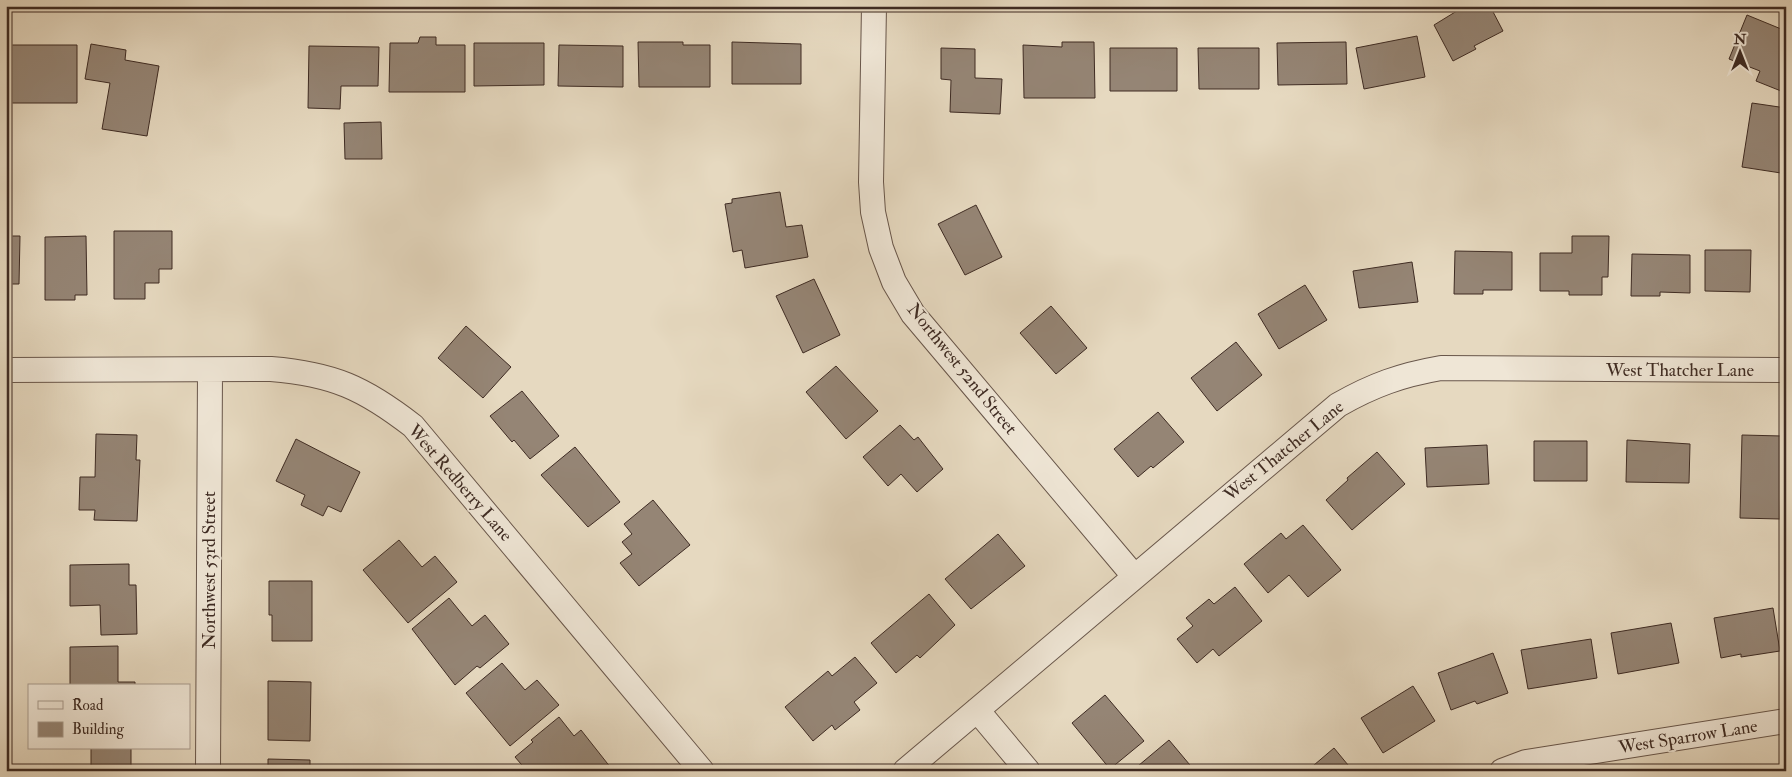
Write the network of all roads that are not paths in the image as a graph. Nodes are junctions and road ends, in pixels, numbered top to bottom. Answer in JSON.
{"nodes":[{"id":1,"x":874,"y":6,"type":"edge"},
{"id":2,"x":6,"y":370,"type":"edge"},
{"id":3,"x":210,"y":370,"type":"junction"},
{"id":4,"x":1786,"y":370,"type":"edge"},
{"id":5,"x":1134,"y":576,"type":"junction"},
{"id":6,"x":977,"y":710,"type":"junction"},
{"id":7,"x":1786,"y":721,"type":"edge"},
{"id":8,"x":208,"y":771,"type":"edge"},
{"id":9,"x":702,"y":771,"type":"edge"},
{"id":10,"x":905,"y":771,"type":"edge"},
{"id":11,"x":1028,"y":771,"type":"edge"},
{"id":12,"x":1502,"y":771,"type":"edge"}],
"edges":[{"from":1,"to":5,"type":"street","name":"Northwest 52nd Street"},
{"from":2,"to":3,"type":"street","name":"West Redberry Lane"},
{"from":3,"to":8,"type":"street","name":"Northwest 53rd Street"},
{"from":3,"to":9,"type":"street","name":"West Redberry Lane"},
{"from":4,"to":5,"type":"street","name":"West Thatcher Lane"},
{"from":5,"to":6,"type":"street","name":"West Thatcher Lane"},
{"from":6,"to":10,"type":"street","name":"West Thatcher Lane"},
{"from":6,"to":11,"type":"street"},
{"from":7,"to":12,"type":"street","name":"West Sparrow Lane"}]}
